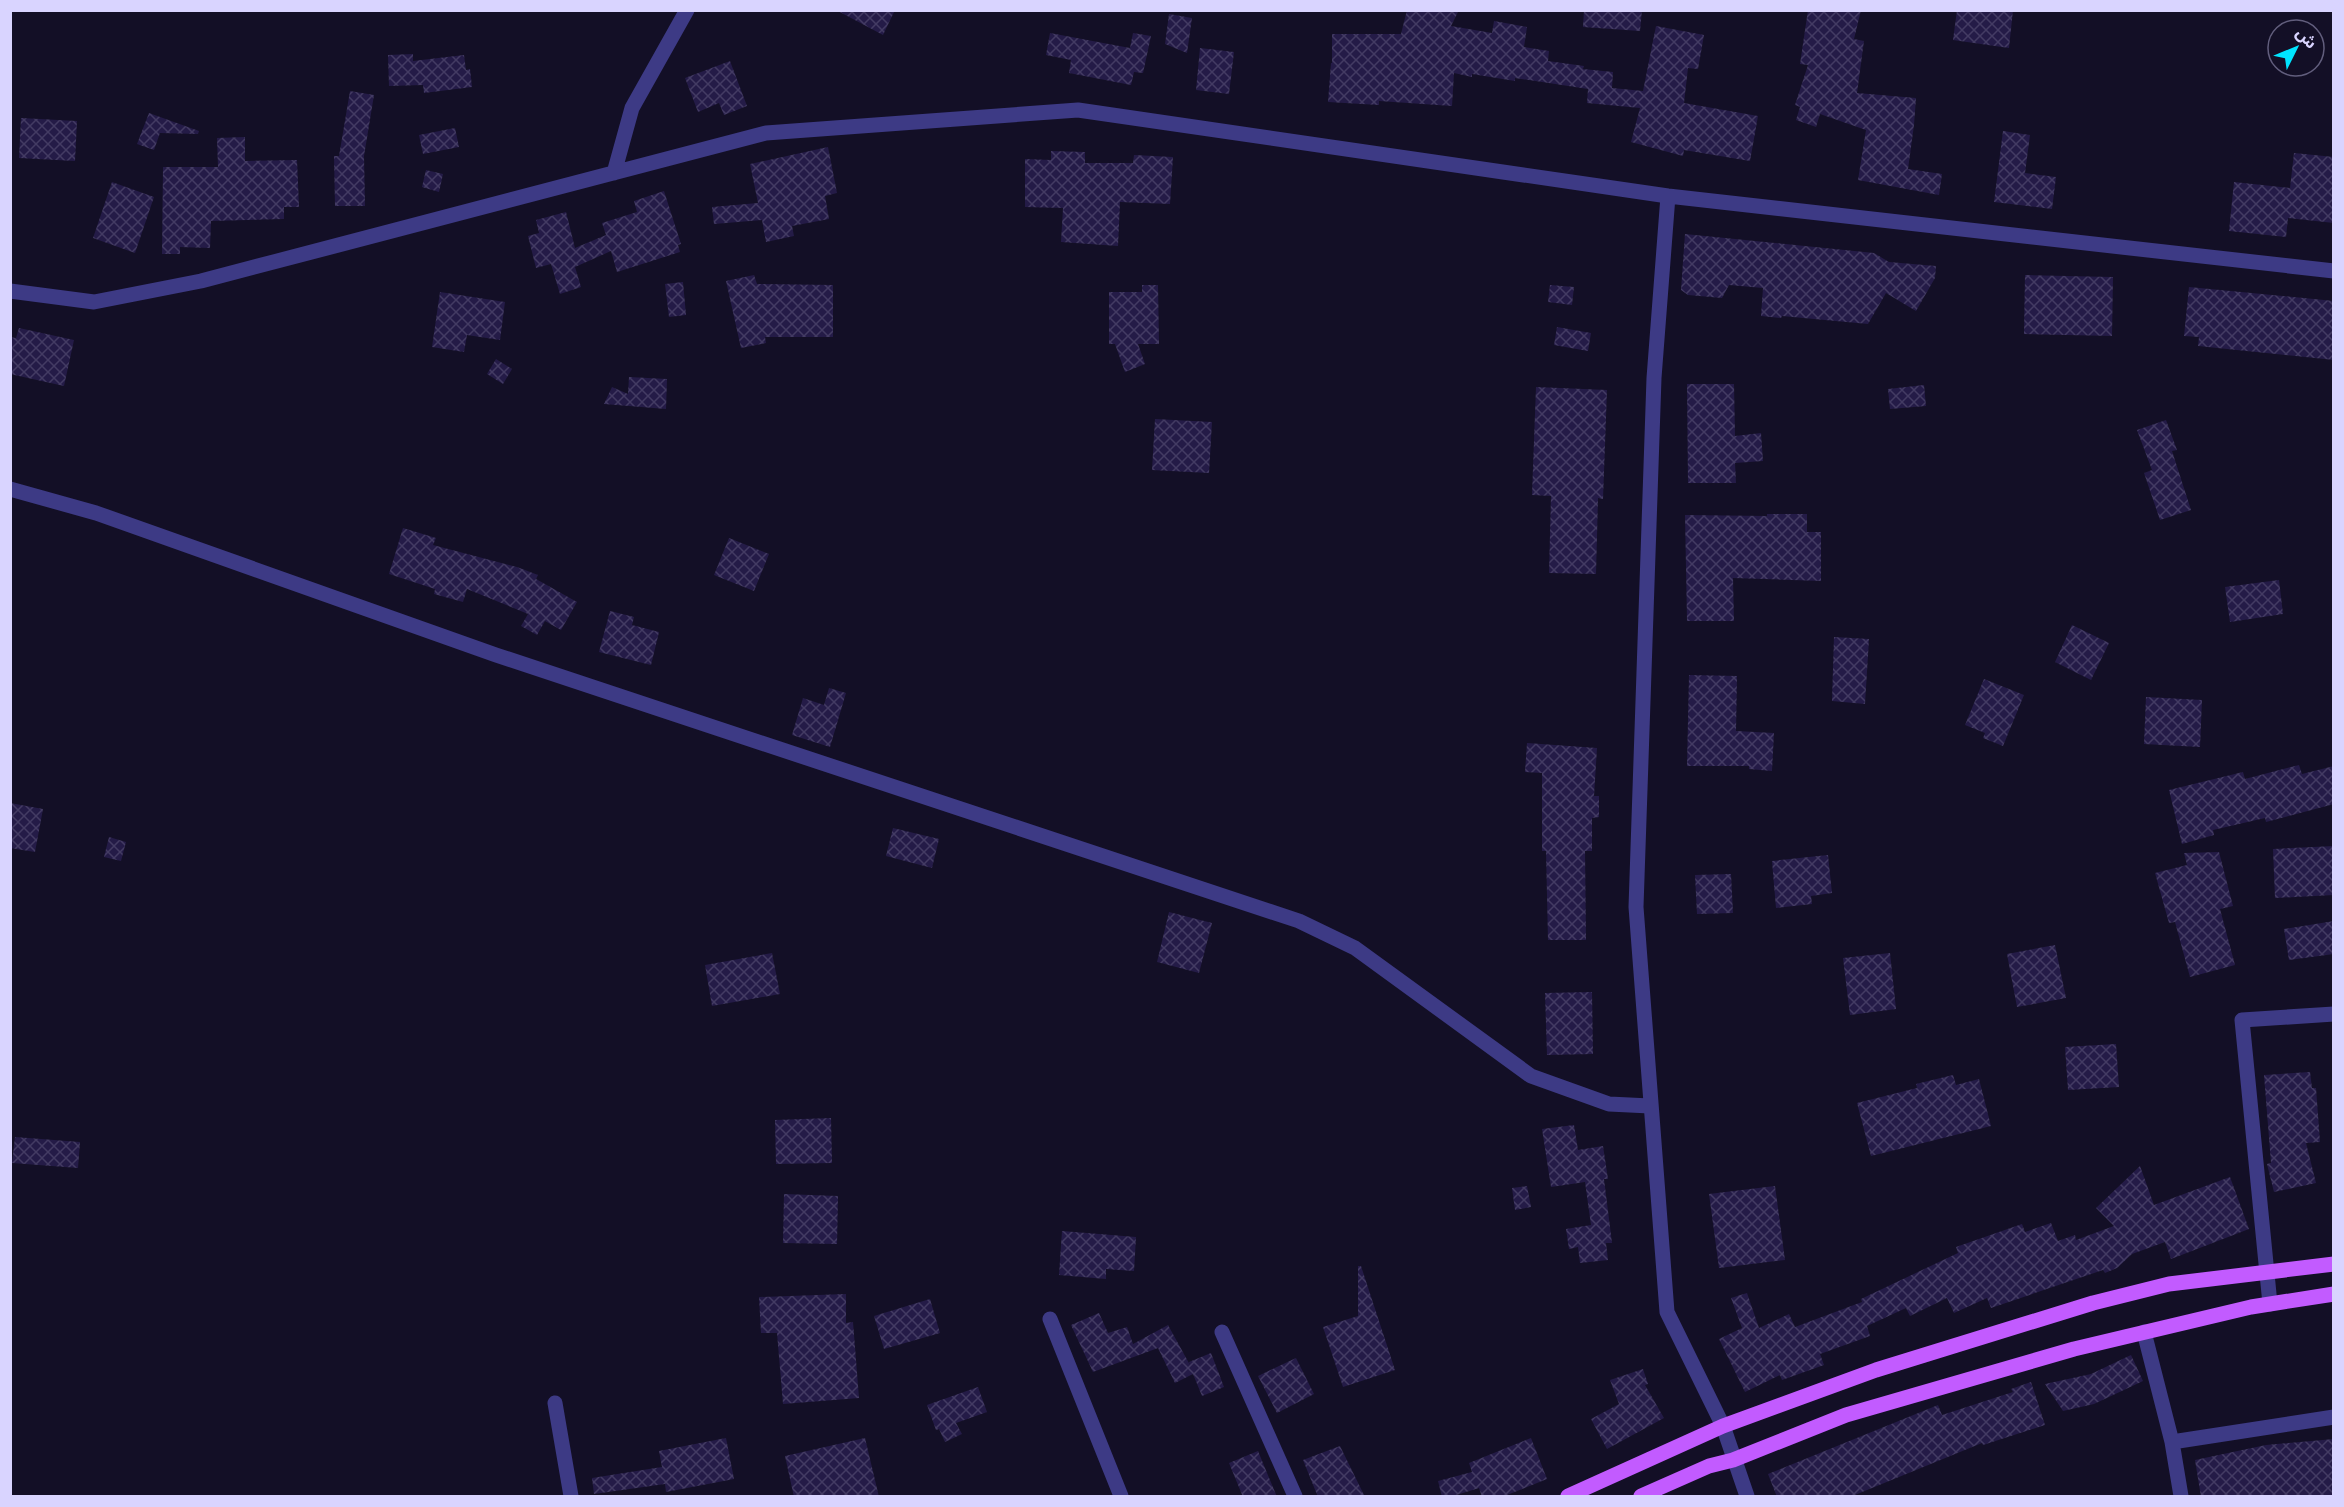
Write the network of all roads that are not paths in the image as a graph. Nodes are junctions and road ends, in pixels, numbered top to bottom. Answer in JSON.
{"nodes":[{"id":1,"x":687,"y":10,"type":"edge"},
{"id":2,"x":614,"y":172,"type":"junction"},
{"id":3,"x":1668,"y":196,"type":"junction"},
{"id":4,"x":2334,"y":270,"type":"edge"},
{"id":5,"x":10,"y":291,"type":"edge"},
{"id":6,"x":10,"y":489,"type":"edge"},
{"id":7,"x":2334,"y":1014,"type":"edge"},
{"id":8,"x":1650,"y":1106,"type":"junction"},
{"id":9,"x":2334,"y":1264,"type":"edge"},
{"id":10,"x":2267,"y":1272,"type":"junction"},
{"id":11,"x":2334,"y":1294,"type":"edge"},
{"id":12,"x":2270,"y":1304,"type":"junction"},
{"id":13,"x":1050,"y":1319,"type":"dead end"},
{"id":14,"x":1222,"y":1332,"type":"dead end"},
{"id":15,"x":2144,"y":1332,"type":"junction"},
{"id":16,"x":555,"y":1403,"type":"dead end"},
{"id":17,"x":2334,"y":1418,"type":"edge"},
{"id":18,"x":1723,"y":1426,"type":"junction"},
{"id":19,"x":2172,"y":1442,"type":"junction"},
{"id":20,"x":1733,"y":1460,"type":"junction"},
{"id":21,"x":571,"y":1497,"type":"edge"},
{"id":22,"x":1122,"y":1497,"type":"edge"},
{"id":23,"x":1295,"y":1497,"type":"edge"},
{"id":24,"x":1568,"y":1497,"type":"edge"},
{"id":25,"x":1641,"y":1497,"type":"edge"},
{"id":26,"x":1747,"y":1497,"type":"edge"},
{"id":27,"x":2181,"y":1497,"type":"edge"}],
"edges":[{"from":1,"to":2,"type":"street"},
{"from":2,"to":3,"type":"street"},
{"from":2,"to":5,"type":"street"},
{"from":3,"to":4,"type":"street"},
{"from":3,"to":8,"type":"street"},
{"from":6,"to":8,"type":"street"},
{"from":7,"to":10,"type":"street"},
{"from":8,"to":18,"type":"street"},
{"from":9,"to":10,"type":"main road"},
{"from":10,"to":12,"type":"street"},
{"from":10,"to":18,"type":"main road"},
{"from":11,"to":12,"type":"main road"},
{"from":12,"to":15,"type":"main road"},
{"from":13,"to":22,"type":"street"},
{"from":14,"to":23,"type":"street"},
{"from":15,"to":19,"type":"street"},
{"from":15,"to":20,"type":"main road"},
{"from":16,"to":21,"type":"street"},
{"from":17,"to":19,"type":"street"},
{"from":18,"to":20,"type":"street"},
{"from":18,"to":24,"type":"main road"},
{"from":19,"to":27,"type":"street"},
{"from":20,"to":25,"type":"main road"},
{"from":20,"to":26,"type":"street"}]}
